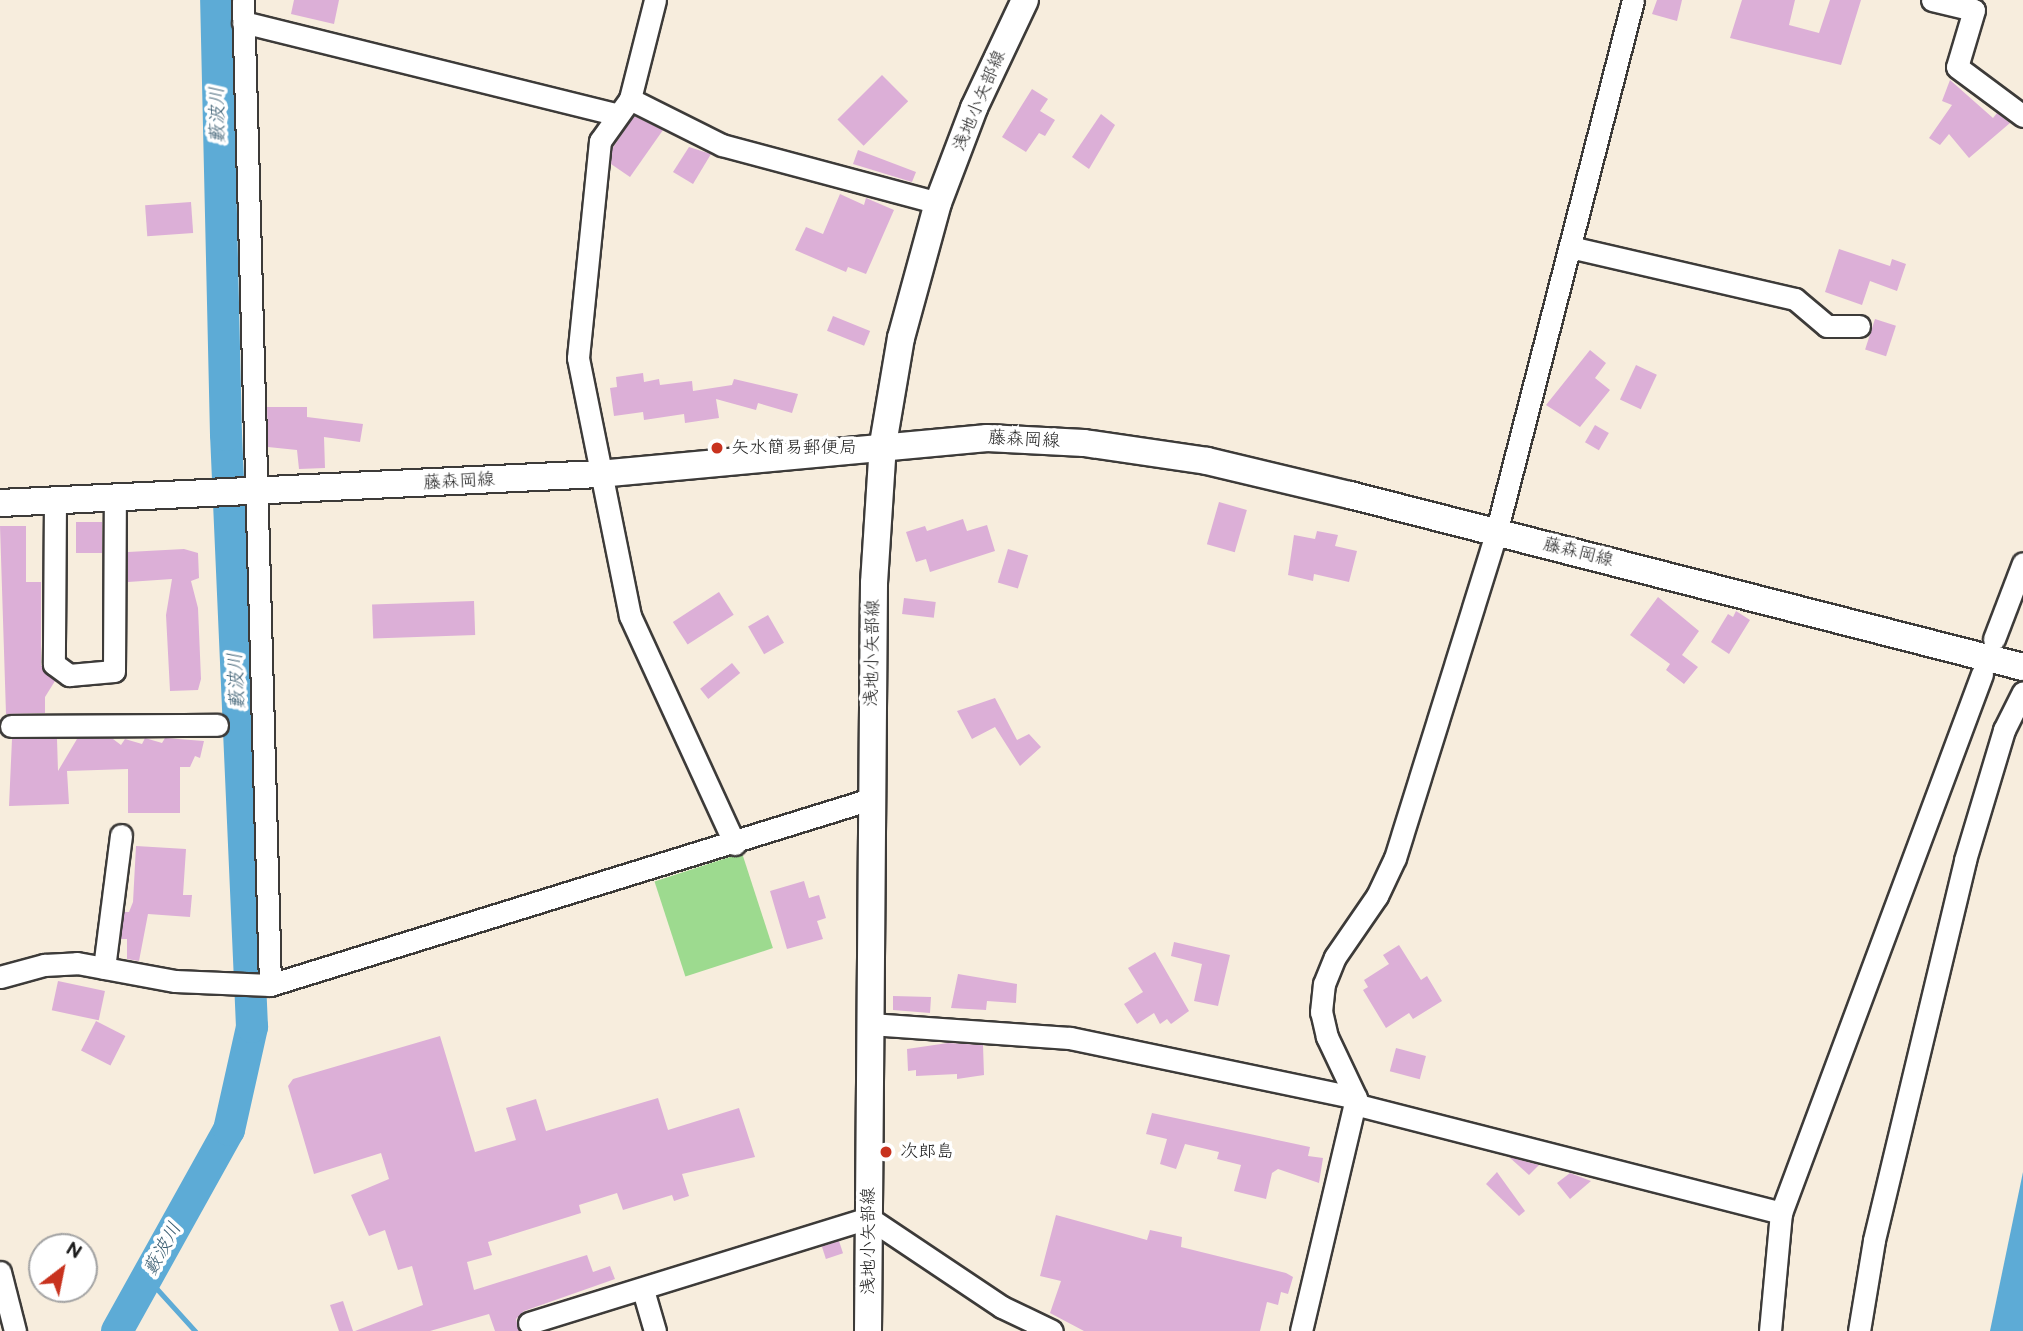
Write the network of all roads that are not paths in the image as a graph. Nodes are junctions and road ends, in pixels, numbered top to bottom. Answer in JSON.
{"nodes":[{"id":1,"x":243,"y":0,"type":"edge"},
{"id":2,"x":655,"y":0,"type":"edge"},
{"id":3,"x":1025,"y":0,"type":"edge"},
{"id":4,"x":1633,"y":0,"type":"edge"},
{"id":5,"x":1932,"y":0,"type":"edge"},
{"id":6,"x":243,"y":22,"type":"junction"},
{"id":7,"x":623,"y":106,"type":"junction"},
{"id":8,"x":2023,"y":116,"type":"edge"},
{"id":9,"x":938,"y":203,"type":"junction"},
{"id":10,"x":1570,"y":247,"type":"junction"},
{"id":11,"x":1858,"y":326,"type":"dead end"},
{"id":12,"x":883,"y":444,"type":"junction"},
{"id":13,"x":599,"y":474,"type":"junction"},
{"id":14,"x":257,"y":494,"type":"junction"},
{"id":15,"x":115,"y":499,"type":"junction"},
{"id":16,"x":55,"y":501,"type":"junction"},
{"id":17,"x":0,"y":503,"type":"edge"},
{"id":18,"x":1496,"y":533,"type":"junction"},
{"id":19,"x":2023,"y":563,"type":"edge"},
{"id":20,"x":1994,"y":639,"type":"dead end"},
{"id":21,"x":2023,"y":667,"type":"edge"},
{"id":22,"x":1982,"y":674,"type":"dead end"},
{"id":23,"x":2023,"y":692,"type":"edge"},
{"id":24,"x":217,"y":724,"type":"dead end"},
{"id":25,"x":11,"y":726,"type":"dead end"},
{"id":26,"x":871,"y":799,"type":"junction"},
{"id":27,"x":121,"y":835,"type":"dead end"},
{"id":28,"x":735,"y":844,"type":"junction"},
{"id":29,"x":104,"y":968,"type":"junction"},
{"id":30,"x":0,"y":977,"type":"edge"},
{"id":31,"x":270,"y":985,"type":"junction"},
{"id":32,"x":870,"y":1024,"type":"junction"},
{"id":33,"x":1355,"y":1101,"type":"junction"},
{"id":34,"x":1782,"y":1213,"type":"junction"},
{"id":35,"x":869,"y":1218,"type":"junction"},
{"id":36,"x":0,"y":1272,"type":"edge"},
{"id":37,"x":643,"y":1290,"type":"junction"},
{"id":38,"x":529,"y":1323,"type":"dead end"},
{"id":39,"x":15,"y":1331,"type":"edge"},
{"id":40,"x":655,"y":1331,"type":"edge"},
{"id":41,"x":868,"y":1331,"type":"edge"},
{"id":42,"x":1052,"y":1331,"type":"edge"},
{"id":43,"x":1301,"y":1331,"type":"edge"},
{"id":44,"x":1770,"y":1331,"type":"edge"},
{"id":45,"x":1859,"y":1331,"type":"edge"}],
"edges":[{"from":1,"to":6,"type":"street"},
{"from":2,"to":7,"type":"street"},
{"from":3,"to":9,"type":"main road","name":"浅地小矢部線"},
{"from":4,"to":10,"type":"street"},
{"from":5,"to":8,"type":"street"},
{"from":6,"to":7,"type":"street"},
{"from":6,"to":14,"type":"street"},
{"from":7,"to":9,"type":"street"},
{"from":7,"to":13,"type":"street"},
{"from":9,"to":12,"type":"main road","name":"浅地小矢部線"},
{"from":10,"to":11,"type":"street"},
{"from":10,"to":18,"type":"street"},
{"from":12,"to":13,"type":"main road","name":"藤森岡線"},
{"from":12,"to":18,"type":"main road","name":"藤森岡線"},
{"from":12,"to":26,"type":"main road","name":"浅地小矢部線"},
{"from":13,"to":14,"type":"main road","name":"藤森岡線"},
{"from":13,"to":28,"type":"street"},
{"from":14,"to":15,"type":"main road","name":"藤森岡線"},
{"from":14,"to":31,"type":"street"},
{"from":15,"to":16,"type":"main road","name":"藤森岡線"},
{"from":15,"to":16,"type":"street"},
{"from":16,"to":17,"type":"main road","name":"藤森岡線"},
{"from":18,"to":21,"type":"main road","name":"藤森岡線"},
{"from":18,"to":33,"type":"street"},
{"from":19,"to":20,"type":"street"},
{"from":22,"to":34,"type":"street"},
{"from":23,"to":45,"type":"street"},
{"from":24,"to":25,"type":"street"},
{"from":26,"to":28,"type":"street"},
{"from":26,"to":32,"type":"main road","name":"浅地小矢部線"},
{"from":27,"to":29,"type":"street"},
{"from":28,"to":31,"type":"street"},
{"from":29,"to":30,"type":"street"},
{"from":29,"to":31,"type":"street"},
{"from":32,"to":33,"type":"street"},
{"from":32,"to":35,"type":"main road","name":"浅地小矢部線"},
{"from":33,"to":34,"type":"street"},
{"from":33,"to":43,"type":"street"},
{"from":34,"to":44,"type":"street"},
{"from":35,"to":37,"type":"street"},
{"from":35,"to":41,"type":"main road","name":"浅地小矢部線"},
{"from":35,"to":42,"type":"street"},
{"from":36,"to":39,"type":"street"},
{"from":37,"to":38,"type":"street"},
{"from":37,"to":40,"type":"street"}]}
